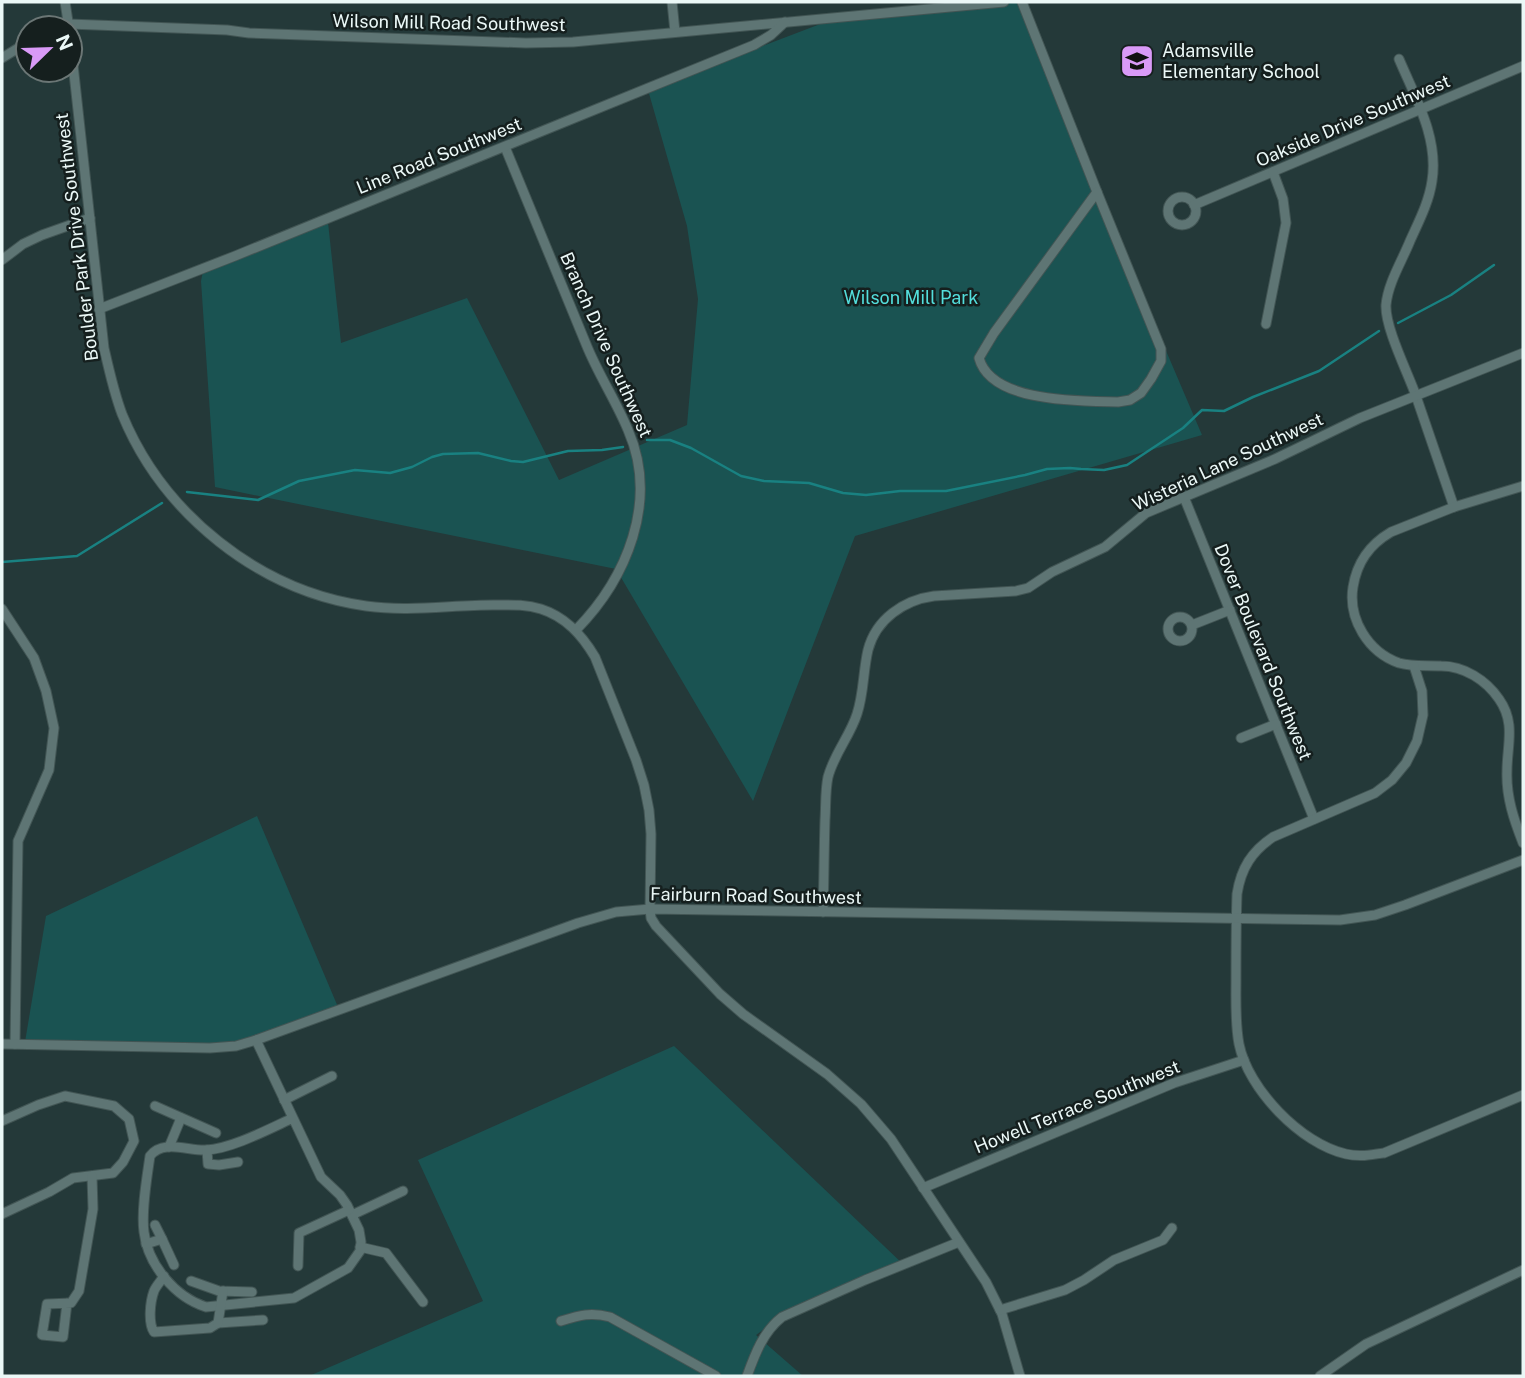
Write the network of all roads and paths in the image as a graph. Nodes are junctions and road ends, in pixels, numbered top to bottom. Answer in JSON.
{"nodes":[{"id":1,"x":672,"y":2,"type":"edge"},
{"id":2,"x":1004,"y":2,"type":"edge"},
{"id":3,"x":1021,"y":2,"type":"edge"},
{"id":4,"x":785,"y":22,"type":"junction"},
{"id":5,"x":84,"y":26,"type":"edge"},
{"id":6,"x":675,"y":32,"type":"junction"},
{"id":7,"x":1399,"y":59,"type":"dead end"},
{"id":8,"x":1523,"y":66,"type":"edge"},
{"id":9,"x":75,"y":84,"type":"edge"},
{"id":10,"x":1420,"y":110,"type":"junction"},
{"id":11,"x":505,"y":147,"type":"junction"},
{"id":12,"x":1273,"y":172,"type":"junction"},
{"id":13,"x":1097,"y":192,"type":"junction"},
{"id":14,"x":1195,"y":205,"type":"dead end"},
{"id":15,"x":90,"y":218,"type":"junction"},
{"id":16,"x":2,"y":260,"type":"edge"},
{"id":17,"x":99,"y":309,"type":"junction"},
{"id":18,"x":1266,"y":324,"type":"dead end"},
{"id":19,"x":1523,"y":353,"type":"edge"},
{"id":20,"x":1416,"y":395,"type":"junction"},
{"id":21,"x":1523,"y":486,"type":"edge"},
{"id":22,"x":1184,"y":497,"type":"junction"},
{"id":23,"x":1454,"y":507,"type":"junction"},
{"id":24,"x":2,"y":609,"type":"edge"},
{"id":25,"x":1230,"y":610,"type":"junction"},
{"id":26,"x":1192,"y":625,"type":"dead end"},
{"id":27,"x":576,"y":630,"type":"junction"},
{"id":28,"x":1414,"y":666,"type":"junction"},
{"id":29,"x":1276,"y":724,"type":"junction"},
{"id":30,"x":1241,"y":738,"type":"dead end"},
{"id":31,"x":1314,"y":819,"type":"junction"},
{"id":32,"x":1523,"y":843,"type":"edge"},
{"id":33,"x":1523,"y":860,"type":"edge"},
{"id":34,"x":650,"y":909,"type":"junction"},
{"id":35,"x":823,"y":912,"type":"junction"},
{"id":36,"x":1236,"y":919,"type":"junction"},
{"id":37,"x":256,"y":1040,"type":"junction"},
{"id":38,"x":2,"y":1044,"type":"edge"},
{"id":39,"x":15,"y":1044,"type":"junction"},
{"id":40,"x":1244,"y":1060,"type":"junction"},
{"id":41,"x":331,"y":1076,"type":"dead end"},
{"id":42,"x":1523,"y":1095,"type":"edge"},
{"id":43,"x":284,"y":1100,"type":"junction"},
{"id":44,"x":155,"y":1107,"type":"dead end"},
{"id":45,"x":181,"y":1118,"type":"junction"},
{"id":46,"x":293,"y":1118,"type":"junction"},
{"id":47,"x":2,"y":1121,"type":"edge"},
{"id":48,"x":216,"y":1133,"type":"dead end"},
{"id":49,"x":169,"y":1147,"type":"junction"},
{"id":50,"x":207,"y":1150,"type":"junction"},
{"id":51,"x":238,"y":1162,"type":"dead end"},
{"id":52,"x":92,"y":1176,"type":"junction"},
{"id":53,"x":923,"y":1188,"type":"junction"},
{"id":54,"x":403,"y":1191,"type":"dead end"},
{"id":55,"x":351,"y":1213,"type":"junction"},
{"id":56,"x":2,"y":1214,"type":"edge"},
{"id":57,"x":155,"y":1225,"type":"dead end"},
{"id":58,"x":1172,"y":1228,"type":"dead end"},
{"id":59,"x":162,"y":1240,"type":"junction"},
{"id":60,"x":958,"y":1242,"type":"junction"},
{"id":61,"x":146,"y":1244,"type":"junction"},
{"id":62,"x":360,"y":1247,"type":"junction"},
{"id":63,"x":174,"y":1265,"type":"dead end"},
{"id":64,"x":298,"y":1266,"type":"dead end"},
{"id":65,"x":1523,"y":1270,"type":"edge"},
{"id":66,"x":164,"y":1276,"type":"junction"},
{"id":67,"x":191,"y":1281,"type":"dead end"},
{"id":68,"x":223,"y":1291,"type":"junction"},
{"id":69,"x":252,"y":1292,"type":"dead end"},
{"id":70,"x":423,"y":1302,"type":"dead end"},
{"id":71,"x":67,"y":1303,"type":"dead end"},
{"id":72,"x":221,"y":1306,"type":"junction"},
{"id":73,"x":1000,"y":1310,"type":"junction"},
{"id":74,"x":263,"y":1320,"type":"dead end"},
{"id":75,"x":561,"y":1321,"type":"dead end"},
{"id":76,"x":218,"y":1323,"type":"junction"},
{"id":77,"x":746,"y":1374,"type":"edge"},
{"id":78,"x":716,"y":1376,"type":"edge"},
{"id":79,"x":1020,"y":1376,"type":"edge"},
{"id":80,"x":1320,"y":1376,"type":"edge"}],
"edges":[{"from":1,"to":6,"type":"street"},
{"from":2,"to":4,"type":"street","name":"Wilson Mill Road Southwest"},
{"from":3,"to":13,"type":"street"},
{"from":4,"to":6,"type":"street","name":"Wilson Mill Road Southwest"},
{"from":4,"to":11,"type":"street","name":"Line Road Southwest"},
{"from":5,"to":6,"type":"street","name":"Wilson Mill Road Southwest"},
{"from":7,"to":10,"type":"street"},
{"from":8,"to":10,"type":"street","name":"Oakside Drive Southwest"},
{"from":9,"to":15,"type":"street","name":"Boulder Park Drive Southwest"},
{"from":10,"to":12,"type":"street","name":"Oakside Drive Southwest"},
{"from":10,"to":20,"type":"street"},
{"from":11,"to":17,"type":"street","name":"Line Road Southwest"},
{"from":11,"to":27,"type":"street","name":"Branch Drive Southwest"},
{"from":12,"to":14,"type":"street","name":"Oakside Drive Southwest"},
{"from":12,"to":18,"type":"street"},
{"from":13,"to":13,"type":"street"},
{"from":15,"to":16,"type":"street"},
{"from":15,"to":17,"type":"street","name":"Boulder Park Drive Southwest"},
{"from":17,"to":27,"type":"street","name":"Boulder Park Drive Southwest"},
{"from":19,"to":20,"type":"street","name":"Wisteria Lane Southwest"},
{"from":20,"to":22,"type":"street","name":"Wisteria Lane Southwest"},
{"from":20,"to":23,"type":"street"},
{"from":21,"to":23,"type":"street"},
{"from":22,"to":25,"type":"street","name":"Dover Boulevard Southwest"},
{"from":22,"to":35,"type":"street","name":"Wisteria Lane Southwest"},
{"from":23,"to":28,"type":"street"},
{"from":24,"to":39,"type":"street"},
{"from":25,"to":26,"type":"street"},
{"from":25,"to":29,"type":"street","name":"Dover Boulevard Southwest"},
{"from":27,"to":34,"type":"street","name":"Boulder Park Drive Southwest"},
{"from":28,"to":31,"type":"street"},
{"from":28,"to":32,"type":"street"},
{"from":29,"to":30,"type":"street"},
{"from":29,"to":31,"type":"street","name":"Dover Boulevard Southwest"},
{"from":31,"to":36,"type":"street"},
{"from":33,"to":36,"type":"street","name":"Fairburn Road Southwest"},
{"from":34,"to":35,"type":"street","name":"Fairburn Road Southwest"},
{"from":34,"to":37,"type":"street","name":"Fairburn Road Southwest"},
{"from":34,"to":53,"type":"street"},
{"from":35,"to":36,"type":"street","name":"Fairburn Road Southwest"},
{"from":36,"to":40,"type":"street"},
{"from":37,"to":39,"type":"street","name":"Fairburn Road Southwest"},
{"from":37,"to":43,"type":"street"},
{"from":38,"to":39,"type":"street","name":"Fairburn Road Southwest"},
{"from":40,"to":42,"type":"street"},
{"from":40,"to":53,"type":"street","name":"Howell Terrace Southwest"},
{"from":41,"to":43,"type":"street"},
{"from":43,"to":46,"type":"street"},
{"from":44,"to":45,"type":"street"},
{"from":45,"to":48,"type":"street"},
{"from":45,"to":49,"type":"street"},
{"from":46,"to":50,"type":"street"},
{"from":46,"to":55,"type":"street"},
{"from":47,"to":52,"type":"street"},
{"from":49,"to":50,"type":"street"},
{"from":49,"to":61,"type":"street"},
{"from":50,"to":51,"type":"street"},
{"from":52,"to":56,"type":"street"},
{"from":52,"to":71,"type":"street"},
{"from":53,"to":60,"type":"street"},
{"from":54,"to":55,"type":"street"},
{"from":55,"to":62,"type":"street"},
{"from":55,"to":64,"type":"street"},
{"from":57,"to":59,"type":"street"},
{"from":58,"to":73,"type":"street"},
{"from":59,"to":61,"type":"street"},
{"from":59,"to":63,"type":"street"},
{"from":60,"to":73,"type":"street"},
{"from":60,"to":77,"type":"street"},
{"from":61,"to":66,"type":"street"},
{"from":62,"to":70,"type":"street"},
{"from":62,"to":72,"type":"street"},
{"from":65,"to":80,"type":"street"},
{"from":66,"to":72,"type":"street"},
{"from":66,"to":76,"type":"street"},
{"from":67,"to":68,"type":"street"},
{"from":68,"to":69,"type":"street"},
{"from":68,"to":72,"type":"street"},
{"from":72,"to":76,"type":"street"},
{"from":73,"to":79,"type":"street"},
{"from":74,"to":76,"type":"street"},
{"from":75,"to":78,"type":"street"}]}
